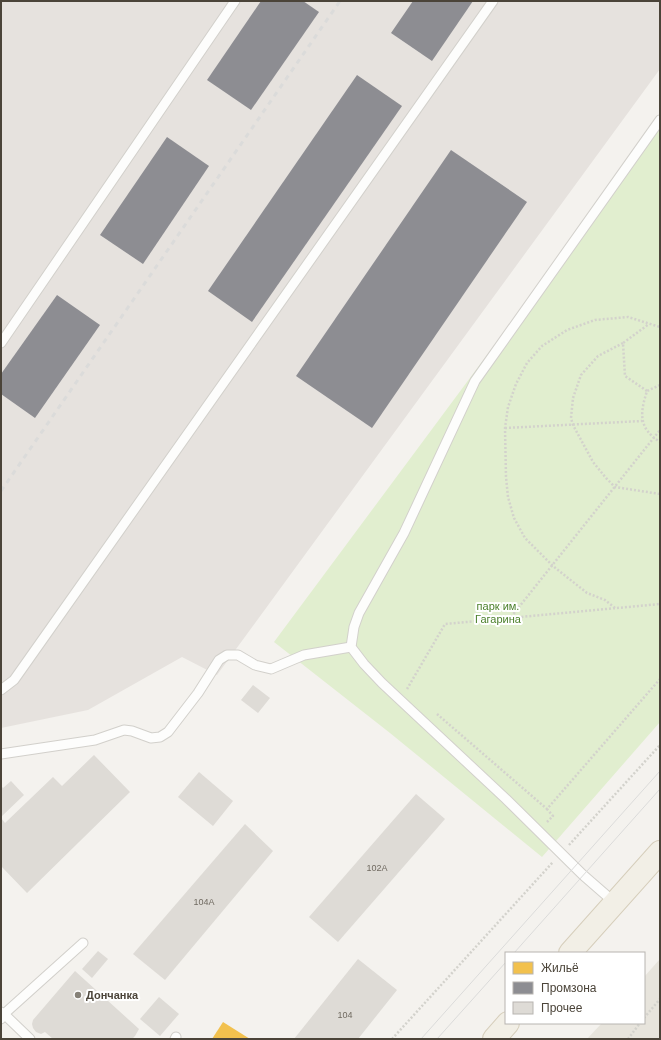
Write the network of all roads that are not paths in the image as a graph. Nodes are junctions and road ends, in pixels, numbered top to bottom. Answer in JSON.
{"nodes":[{"id":1,"x":235,"y":1,"type":"edge"},
{"id":2,"x":493,"y":1,"type":"edge"},
{"id":3,"x":660,"y":120,"type":"edge"},
{"id":4,"x":1,"y":343,"type":"edge"},
{"id":5,"x":351,"y":647,"type":"junction"},
{"id":6,"x":1,"y":690,"type":"edge"},
{"id":7,"x":1,"y":754,"type":"edge"},
{"id":8,"x":660,"y":852,"type":"edge"},
{"id":9,"x":614,"y":902,"type":"junction"},
{"id":10,"x":83,"y":943,"type":"dead end"},
{"id":11,"x":571,"y":952,"type":"edge"},
{"id":12,"x":2,"y":1015,"type":"edge"},
{"id":13,"x":507,"y":1024,"type":"edge"},
{"id":14,"x":30,"y":1039,"type":"edge"},
{"id":15,"x":494,"y":1039,"type":"edge"}],
"edges":[{"from":1,"to":4,"type":"lane"},
{"from":2,"to":6,"type":"lane"},
{"from":3,"to":5,"type":"lane"},
{"from":5,"to":7,"type":"lane"},
{"from":5,"to":9,"type":"lane"},
{"from":8,"to":9,"type":"main road"},
{"from":9,"to":11,"type":"main road"},
{"from":10,"to":12,"type":"lane"},
{"from":12,"to":14,"type":"lane"},
{"from":13,"to":15,"type":"main road"}]}
